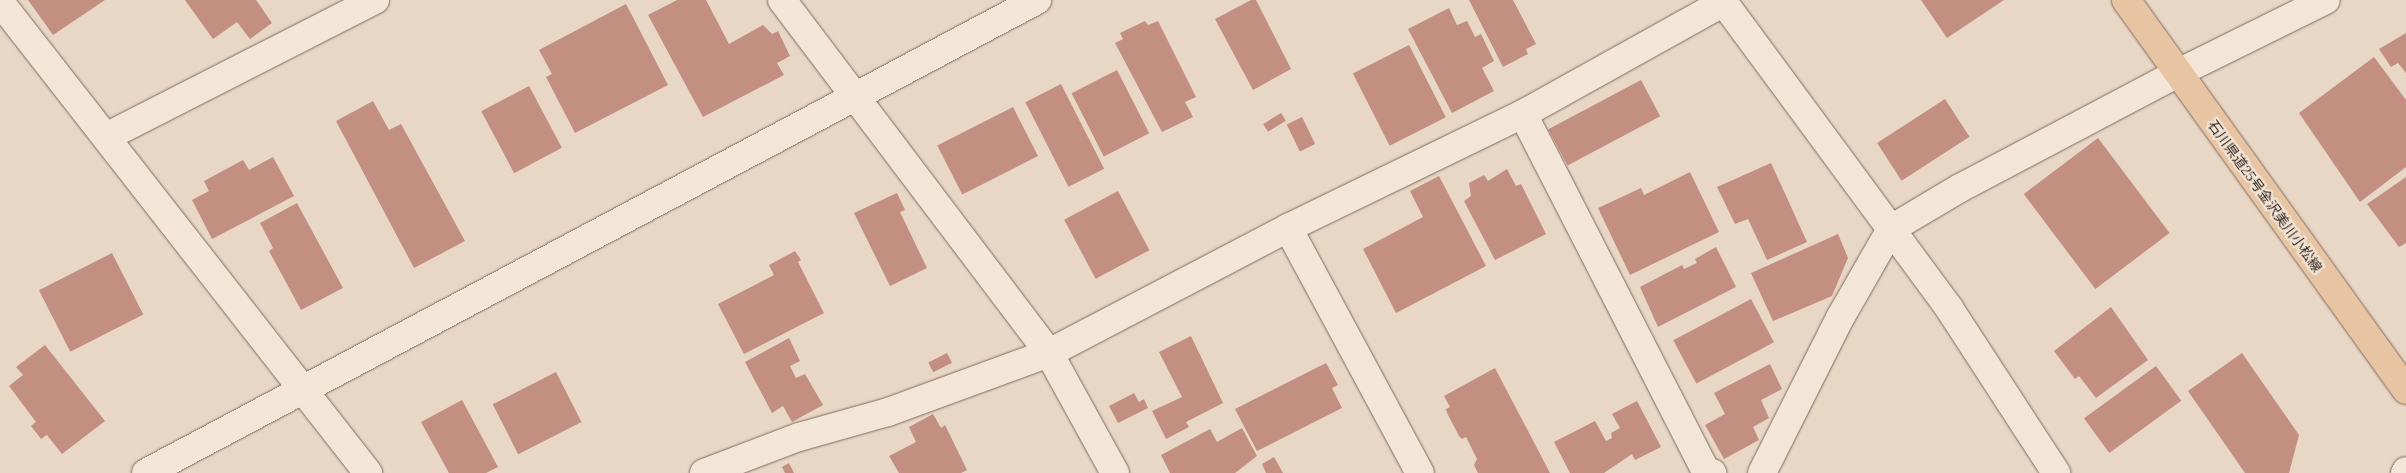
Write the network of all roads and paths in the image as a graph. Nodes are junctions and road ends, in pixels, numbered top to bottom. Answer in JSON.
{"nodes":[{"id":1,"x":375,"y":0,"type":"edge"},
{"id":2,"x":782,"y":0,"type":"edge"},
{"id":3,"x":1037,"y":0,"type":"edge"},
{"id":4,"x":2126,"y":0,"type":"edge"},
{"id":5,"x":2326,"y":0,"type":"edge"},
{"id":6,"x":1723,"y":1,"type":"edge"},
{"id":7,"x":0,"y":2,"type":"edge"},
{"id":8,"x":2176,"y":74,"type":"junction"},
{"id":9,"x":855,"y":96,"type":"junction"},
{"id":10,"x":1522,"y":114,"type":"junction"},
{"id":11,"x":106,"y":137,"type":"junction"},
{"id":12,"x":1288,"y":228,"type":"junction"},
{"id":13,"x":1891,"y":229,"type":"junction"},
{"id":14,"x":1049,"y":353,"type":"junction"},
{"id":15,"x":303,"y":390,"type":"junction"},
{"id":16,"x":2406,"y":390,"type":"edge"},
{"id":17,"x":146,"y":473,"type":"edge"},
{"id":18,"x":368,"y":473,"type":"edge"},
{"id":19,"x":704,"y":473,"type":"edge"},
{"id":20,"x":1115,"y":473,"type":"edge"},
{"id":21,"x":1420,"y":473,"type":"edge"},
{"id":22,"x":1712,"y":473,"type":"edge"},
{"id":23,"x":1762,"y":473,"type":"edge"},
{"id":24,"x":2056,"y":473,"type":"edge"}],
"edges":[{"from":1,"to":11,"type":"street"},
{"from":2,"to":9,"type":"street"},
{"from":3,"to":9,"type":"street"},
{"from":4,"to":8,"type":"main road","name":"石川県道25号金沢美川小松線"},
{"from":5,"to":8,"type":"street"},
{"from":6,"to":10,"type":"street"},
{"from":6,"to":13,"type":"street"},
{"from":7,"to":11,"type":"street"},
{"from":8,"to":13,"type":"street"},
{"from":8,"to":16,"type":"main road","name":"石川県道25号金沢美川小松線"},
{"from":9,"to":14,"type":"street"},
{"from":9,"to":15,"type":"street"},
{"from":10,"to":12,"type":"street"},
{"from":10,"to":22,"type":"street"},
{"from":11,"to":15,"type":"street"},
{"from":12,"to":14,"type":"street"},
{"from":12,"to":21,"type":"street"},
{"from":13,"to":23,"type":"street"},
{"from":13,"to":24,"type":"street"},
{"from":14,"to":19,"type":"street"},
{"from":14,"to":20,"type":"street"},
{"from":15,"to":17,"type":"street"},
{"from":15,"to":18,"type":"street"}]}
